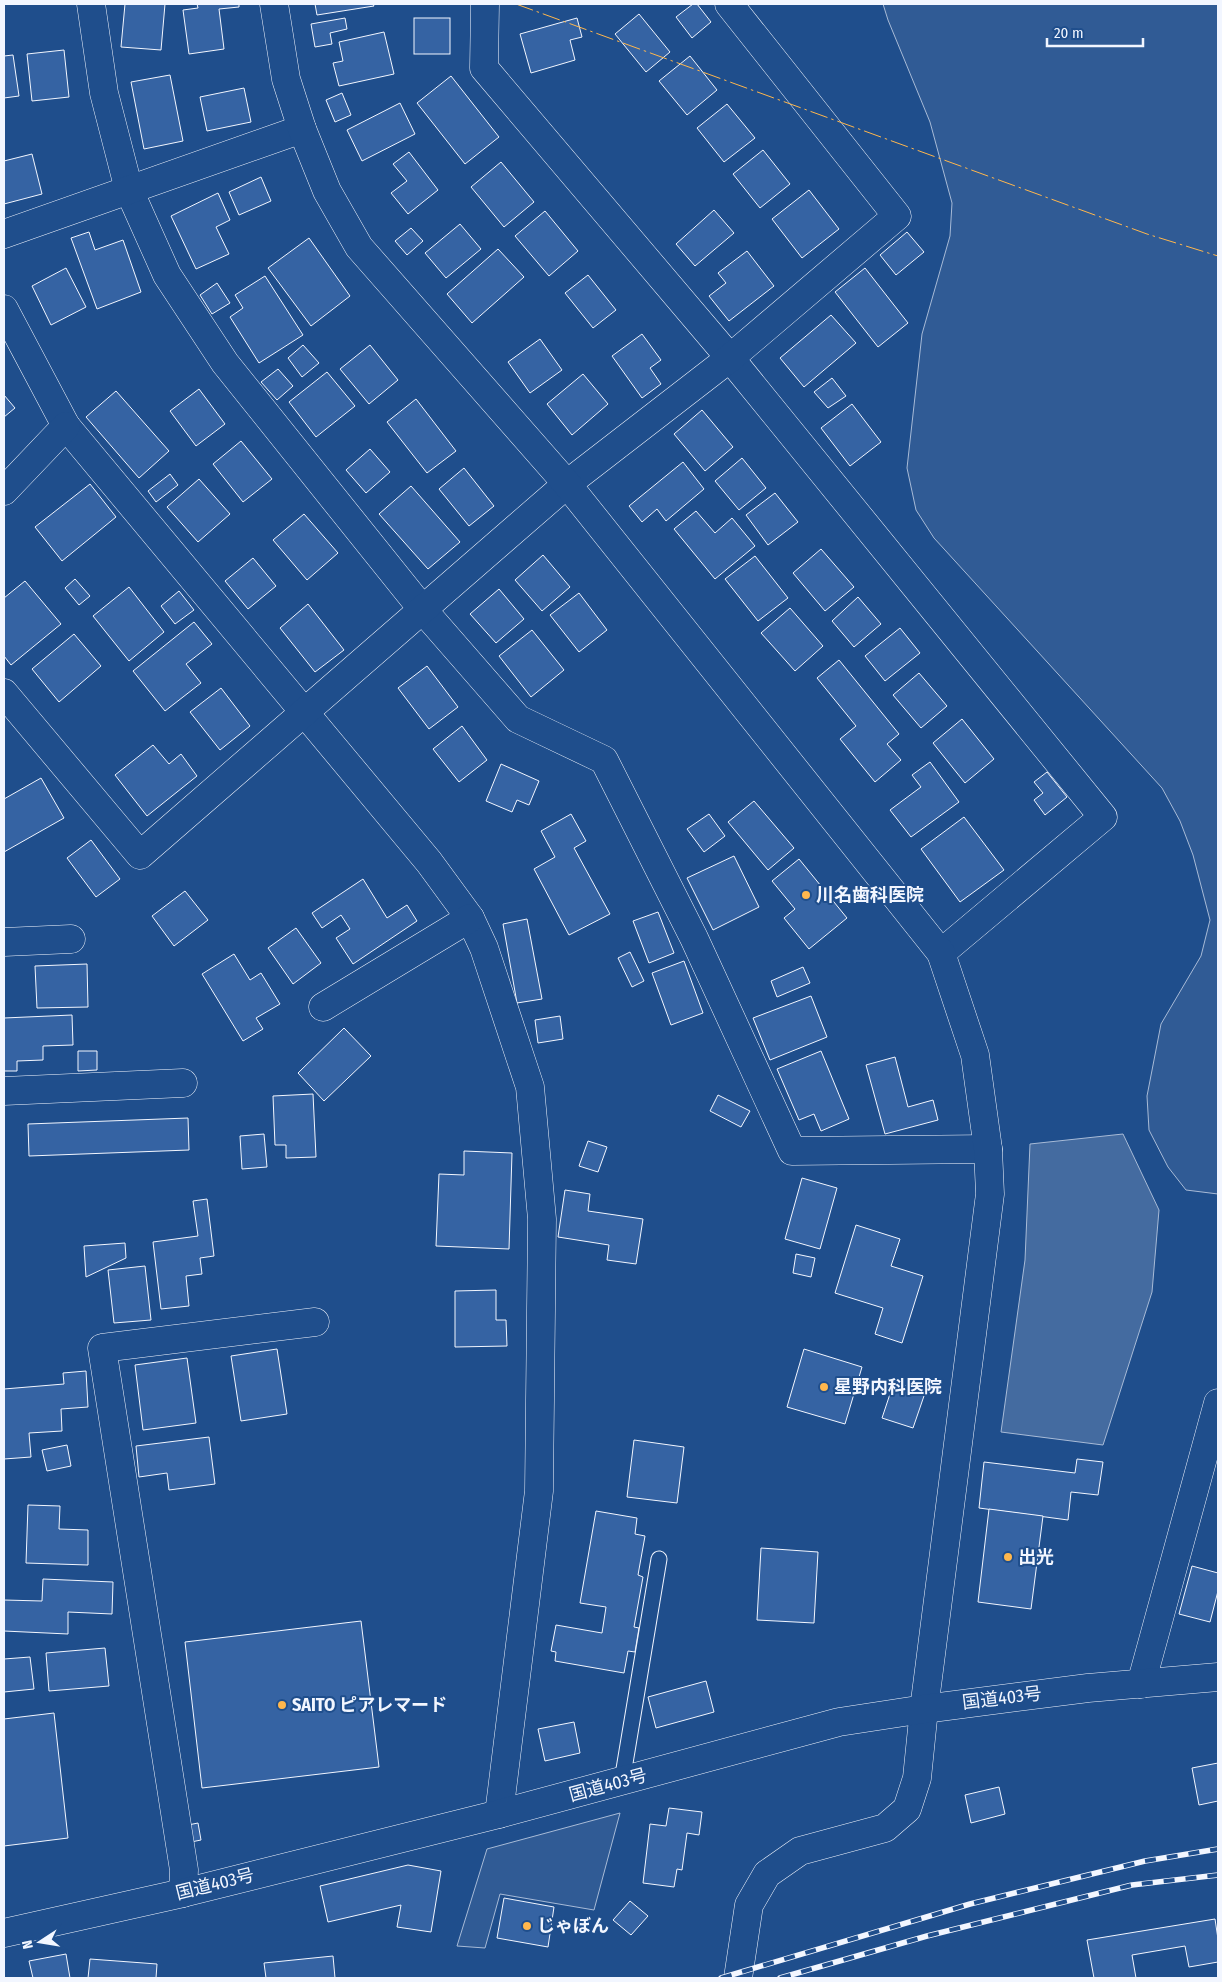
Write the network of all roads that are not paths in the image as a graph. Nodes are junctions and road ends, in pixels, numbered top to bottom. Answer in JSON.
{"nodes":[{"id":1,"x":91,"y":4,"type":"edge"},
{"id":2,"x":274,"y":4,"type":"edge"},
{"id":3,"x":485,"y":4,"type":"edge"},
{"id":4,"x":729,"y":4,"type":"edge"},
{"id":5,"x":302,"y":129,"type":"junction"},
{"id":6,"x":128,"y":190,"type":"junction"},
{"id":7,"x":4,"y":234,"type":"edge"},
{"id":8,"x":4,"y":309,"type":"edge"},
{"id":9,"x":730,"y":358,"type":"junction"},
{"id":10,"x":66,"y":426,"type":"junction"},
{"id":11,"x":568,"y":484,"type":"junction"},
{"id":12,"x":4,"y":491,"type":"edge"},
{"id":13,"x":423,"y":610,"type":"junction"},
{"id":14,"x":4,"y":693,"type":"edge"},
{"id":15,"x":304,"y":713,"type":"junction"},
{"id":16,"x":470,"y":918,"type":"junction"},
{"id":17,"x":71,"y":939,"type":"dead end"},
{"id":18,"x":4,"y":942,"type":"edge"},
{"id":19,"x":941,"y":953,"type":"junction"},
{"id":20,"x":324,"y":1007,"type":"dead end"},
{"id":21,"x":184,"y":1083,"type":"dead end"},
{"id":22,"x":4,"y":1091,"type":"edge"},
{"id":23,"x":988,"y":1150,"type":"junction"},
{"id":24,"x":315,"y":1322,"type":"dead end"},
{"id":25,"x":1218,"y":1403,"type":"edge"},
{"id":26,"x":659,"y":1559,"type":"dead end"},
{"id":27,"x":1218,"y":1677,"type":"edge"},
{"id":28,"x":1141,"y":1684,"type":"junction"},
{"id":29,"x":924,"y":1708,"type":"junction"},
{"id":30,"x":622,"y":1781,"type":"junction"},
{"id":31,"x":499,"y":1814,"type":"junction"},
{"id":32,"x":183,"y":1892,"type":"junction"},
{"id":33,"x":4,"y":1934,"type":"edge"},
{"id":34,"x":738,"y":1978,"type":"edge"}],
"edges":[{"from":1,"to":6,"type":"main road"},
{"from":2,"to":5,"type":"main road"},
{"from":3,"to":9,"type":"main road"},
{"from":4,"to":9,"type":"main road"},
{"from":5,"to":6,"type":"main road"},
{"from":5,"to":11,"type":"main road"},
{"from":6,"to":7,"type":"main road"},
{"from":6,"to":13,"type":"main road"},
{"from":8,"to":10,"type":"main road"},
{"from":9,"to":11,"type":"main road"},
{"from":9,"to":19,"type":"main road"},
{"from":10,"to":12,"type":"main road"},
{"from":10,"to":15,"type":"main road"},
{"from":11,"to":13,"type":"main road"},
{"from":11,"to":19,"type":"main road"},
{"from":13,"to":15,"type":"main road"},
{"from":13,"to":23,"type":"main road"},
{"from":14,"to":15,"type":"main road"},
{"from":15,"to":16,"type":"main road"},
{"from":16,"to":20,"type":"main road"},
{"from":16,"to":31,"type":"main road"},
{"from":17,"to":18,"type":"main road"},
{"from":19,"to":23,"type":"main road"},
{"from":21,"to":22,"type":"main road"},
{"from":23,"to":29,"type":"main road"},
{"from":24,"to":32,"type":"main road"},
{"from":25,"to":28,"type":"main road"},
{"from":26,"to":30,"type":"lane"},
{"from":27,"to":28,"type":"main road","name":"国道403号"},
{"from":28,"to":29,"type":"main road","name":"国道403号"},
{"from":29,"to":30,"type":"main road","name":"国道403号"},
{"from":29,"to":34,"type":"main road"},
{"from":30,"to":31,"type":"main road","name":"国道403号"},
{"from":31,"to":32,"type":"main road","name":"国道403号"},
{"from":32,"to":33,"type":"main road","name":"国道403号"}]}
